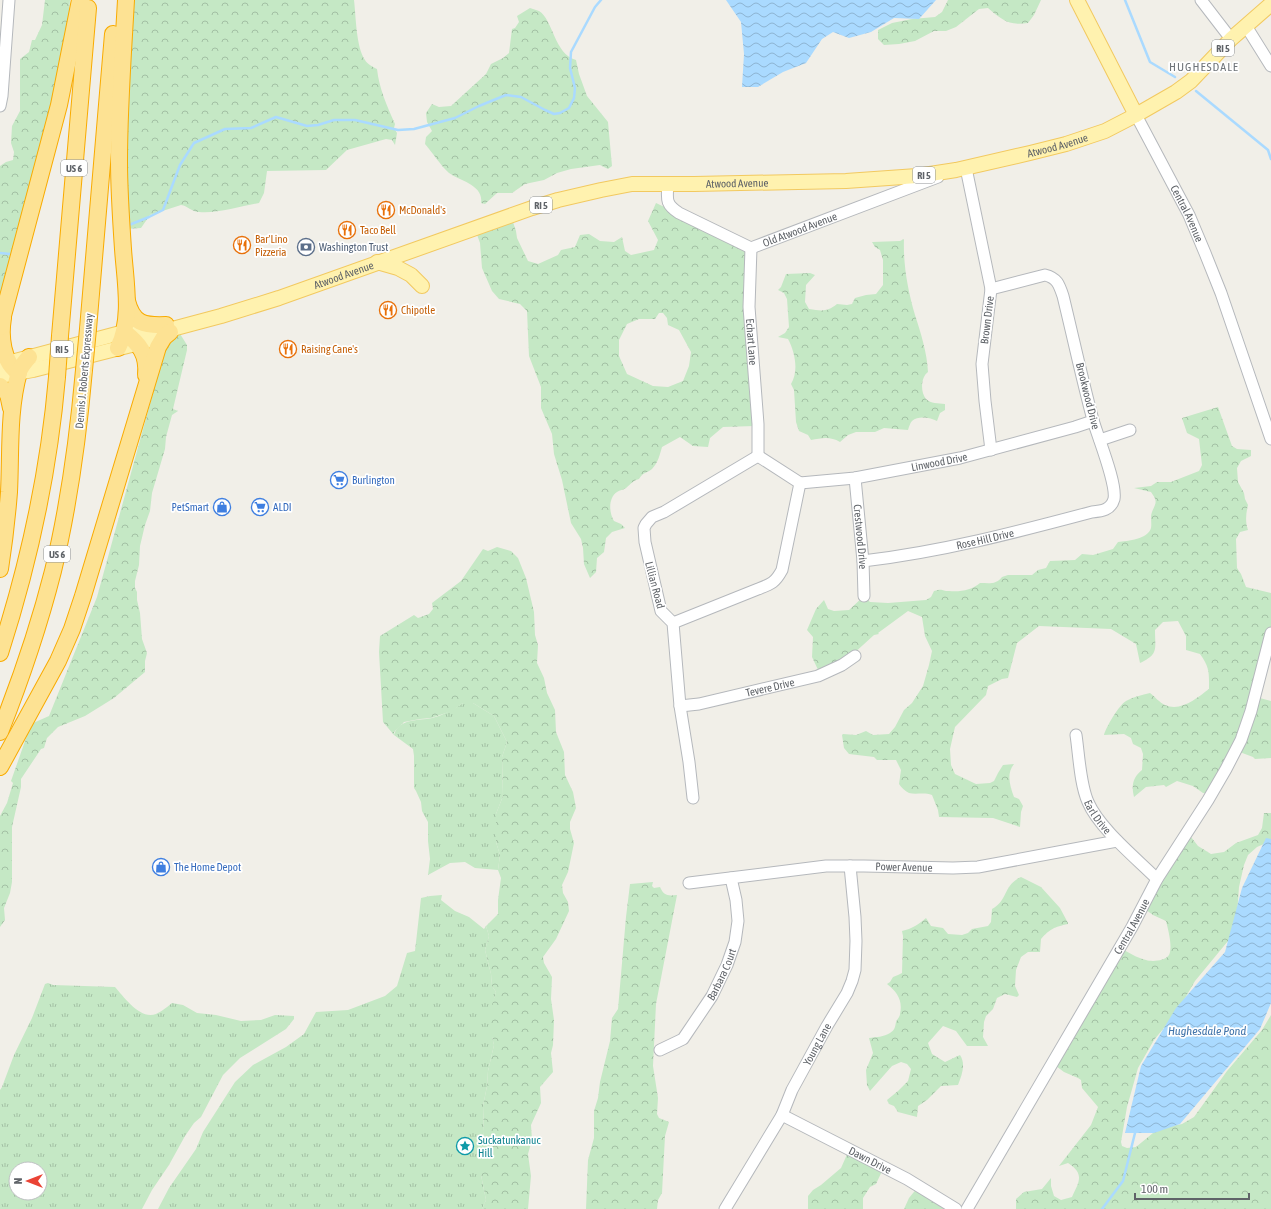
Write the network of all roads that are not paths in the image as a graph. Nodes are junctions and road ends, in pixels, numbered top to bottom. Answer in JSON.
{"nodes":[{"id":1,"x":9,"y":0,"type":"edge"},
{"id":2,"x":80,"y":0,"type":"edge"},
{"id":3,"x":89,"y":0,"type":"edge"},
{"id":4,"x":116,"y":0,"type":"edge"},
{"id":5,"x":126,"y":0,"type":"edge"},
{"id":6,"x":1077,"y":0,"type":"edge"},
{"id":7,"x":1201,"y":0,"type":"edge"},
{"id":8,"x":1271,"y":4,"type":"edge"},
{"id":9,"x":1246,"y":26,"type":"junction"},
{"id":10,"x":1232,"y":39,"type":"junction"},
{"id":11,"x":1271,"y":66,"type":"edge"},
{"id":12,"x":0,"y":106,"type":"edge"},
{"id":13,"x":1136,"y":115,"type":"junction"},
{"id":14,"x":961,"y":169,"type":"junction"},
{"id":15,"x":668,"y":184,"type":"junction"},
{"id":16,"x":751,"y":248,"type":"junction"},
{"id":17,"x":377,"y":262,"type":"junction"},
{"id":18,"x":422,"y":286,"type":"dead end"},
{"id":19,"x":991,"y":289,"type":"junction"},
{"id":20,"x":126,"y":295,"type":"junction"},
{"id":21,"x":5,"y":308,"type":"junction"},
{"id":22,"x":0,"y":328,"type":"edge"},
{"id":23,"x":171,"y":328,"type":"junction"},
{"id":24,"x":124,"y":332,"type":"junction"},
{"id":25,"x":136,"y":343,"type":"junction"},
{"id":26,"x":118,"y":348,"type":"junction"},
{"id":27,"x":29,"y":357,"type":"joint"},
{"id":28,"x":7,"y":369,"type":"edge"},
{"id":29,"x":0,"y":386,"type":"edge"},
{"id":30,"x":142,"y":399,"type":"junction"},
{"id":31,"x":1093,"y":421,"type":"junction"},
{"id":32,"x":11,"y":423,"type":"junction"},
{"id":33,"x":1130,"y":430,"type":"dead end"},
{"id":34,"x":1271,"y":438,"type":"edge"},
{"id":35,"x":1100,"y":440,"type":"junction"},
{"id":36,"x":991,"y":450,"type":"junction"},
{"id":37,"x":758,"y":456,"type":"junction"},
{"id":38,"x":855,"y":478,"type":"junction"},
{"id":39,"x":800,"y":483,"type":"junction"},
{"id":40,"x":1105,"y":510,"type":"joint"},
{"id":41,"x":863,"y":561,"type":"junction"},
{"id":42,"x":0,"y":569,"type":"edge"},
{"id":43,"x":864,"y":596,"type":"dead end"},
{"id":44,"x":673,"y":623,"type":"junction"},
{"id":45,"x":1271,"y":633,"type":"edge"},
{"id":46,"x":0,"y":653,"type":"edge"},
{"id":47,"x":855,"y":656,"type":"dead end"},
{"id":48,"x":680,"y":706,"type":"junction"},
{"id":49,"x":0,"y":732,"type":"edge"},
{"id":50,"x":1076,"y":735,"type":"dead end"},
{"id":51,"x":0,"y":767,"type":"edge"},
{"id":52,"x":693,"y":798,"type":"dead end"},
{"id":53,"x":1118,"y":841,"type":"junction"},
{"id":54,"x":850,"y":866,"type":"junction"},
{"id":55,"x":731,"y":878,"type":"junction"},
{"id":56,"x":1157,"y":878,"type":"junction"},
{"id":57,"x":689,"y":883,"type":"dead end"},
{"id":58,"x":660,"y":1050,"type":"dead end"},
{"id":59,"x":782,"y":1115,"type":"junction"},
{"id":60,"x":725,"y":1209,"type":"edge"},
{"id":61,"x":956,"y":1209,"type":"edge"},
{"id":62,"x":967,"y":1209,"type":"edge"}],
"edges":[{"from":1,"to":12,"type":"street"},
{"from":2,"to":21,"type":"highway"},
{"from":3,"to":46,"type":"highway","number":"US 6","bridge":true},
{"from":4,"to":49,"type":"highway","name":"Dennis J. Roberts Expressway","number":"US 6","bridge":true},
{"from":5,"to":20,"type":"highway"},
{"from":6,"to":13,"type":"main road","name":"Central Avenue"},
{"from":7,"to":10,"type":"street"},
{"from":8,"to":9,"type":"main road","name":"Atwood Avenue","number":"RI 5"},
{"from":9,"to":10,"type":"main road","name":"Atwood Avenue","number":"RI 5"},
{"from":9,"to":11,"type":"street"},
{"from":10,"to":13,"type":"main road","name":"Atwood Avenue","number":"RI 5"},
{"from":13,"to":14,"type":"main road","name":"Atwood Avenue","number":"RI 5"},
{"from":13,"to":34,"type":"street","name":"Central Avenue"},
{"from":14,"to":15,"type":"main road","name":"Atwood Avenue","number":"RI 5"},
{"from":14,"to":16,"type":"street","name":"Old Atwood Avenue"},
{"from":14,"to":19,"type":"street","name":"Brown Drive"},
{"from":15,"to":16,"type":"street","name":"Old Atwood Avenue"},
{"from":15,"to":17,"type":"main road","name":"Atwood Avenue","number":"RI 5"},
{"from":16,"to":37,"type":"street","name":"Echart Lane"},
{"from":17,"to":18,"type":"main road"},
{"from":17,"to":23,"type":"main road","name":"Atwood Avenue","number":"RI 5"},
{"from":19,"to":31,"type":"street","name":"Brookwood Drive"},
{"from":19,"to":36,"type":"street","name":"Brown Drive"},
{"from":20,"to":23,"type":"highway"},
{"from":20,"to":24,"type":"highway"},
{"from":21,"to":22,"type":"highway"},
{"from":21,"to":28,"type":"highway"},
{"from":23,"to":24,"type":"main road","name":"Atwood Avenue","number":"RI 5"},
{"from":23,"to":25,"type":"main road","name":"Atwood Avenue","number":"RI 5"},
{"from":23,"to":30,"type":"highway"},
{"from":24,"to":25,"type":"highway"},
{"from":24,"to":26,"type":"highway"},
{"from":24,"to":27,"type":"main road","name":"Atwood Avenue","number":"RI 5"},
{"from":25,"to":26,"type":"main road","name":"Atwood Avenue","number":"RI 5"},
{"from":25,"to":30,"type":"highway"},
{"from":26,"to":28,"type":"main road","name":"Atwood Avenue","number":"RI 5"},
{"from":27,"to":28,"type":"highway"},
{"from":28,"to":32,"type":"highway"},
{"from":29,"to":32,"type":"highway"},
{"from":30,"to":51,"type":"highway"},
{"from":31,"to":35,"type":"street","name":"Brookwood Drive"},
{"from":31,"to":36,"type":"street","name":"Linwood Drive"},
{"from":32,"to":42,"type":"highway"},
{"from":33,"to":35,"type":"street"},
{"from":35,"to":40,"type":"street","name":"Brookwood Drive"},
{"from":36,"to":38,"type":"street","name":"Linwood Drive"},
{"from":37,"to":39,"type":"street"},
{"from":37,"to":44,"type":"street","name":"Lillian Road"},
{"from":38,"to":39,"type":"street","name":"Linwood Drive"},
{"from":38,"to":41,"type":"street","name":"Crestwood Drive"},
{"from":39,"to":44,"type":"street"},
{"from":40,"to":41,"type":"street","name":"Rose Hill Drive"},
{"from":41,"to":43,"type":"street","name":"Crestwood Drive"},
{"from":44,"to":48,"type":"street"},
{"from":45,"to":56,"type":"street","name":"Central Avenue"},
{"from":47,"to":48,"type":"street","name":"Tevere Drive"},
{"from":48,"to":52,"type":"street"},
{"from":50,"to":53,"type":"street","name":"Earl Drive"},
{"from":53,"to":54,"type":"street","name":"Power Avenue"},
{"from":53,"to":56,"type":"street","name":"Earl Drive"},
{"from":54,"to":55,"type":"street","name":"Power Avenue"},
{"from":54,"to":59,"type":"street","name":"Young Lane"},
{"from":55,"to":57,"type":"street","name":"Power Avenue"},
{"from":55,"to":58,"type":"street","name":"Barbara Court"},
{"from":56,"to":62,"type":"street","name":"Central Avenue"},
{"from":59,"to":60,"type":"street","name":"Young Lane"},
{"from":59,"to":61,"type":"street","name":"Dawn Drive"}]}
